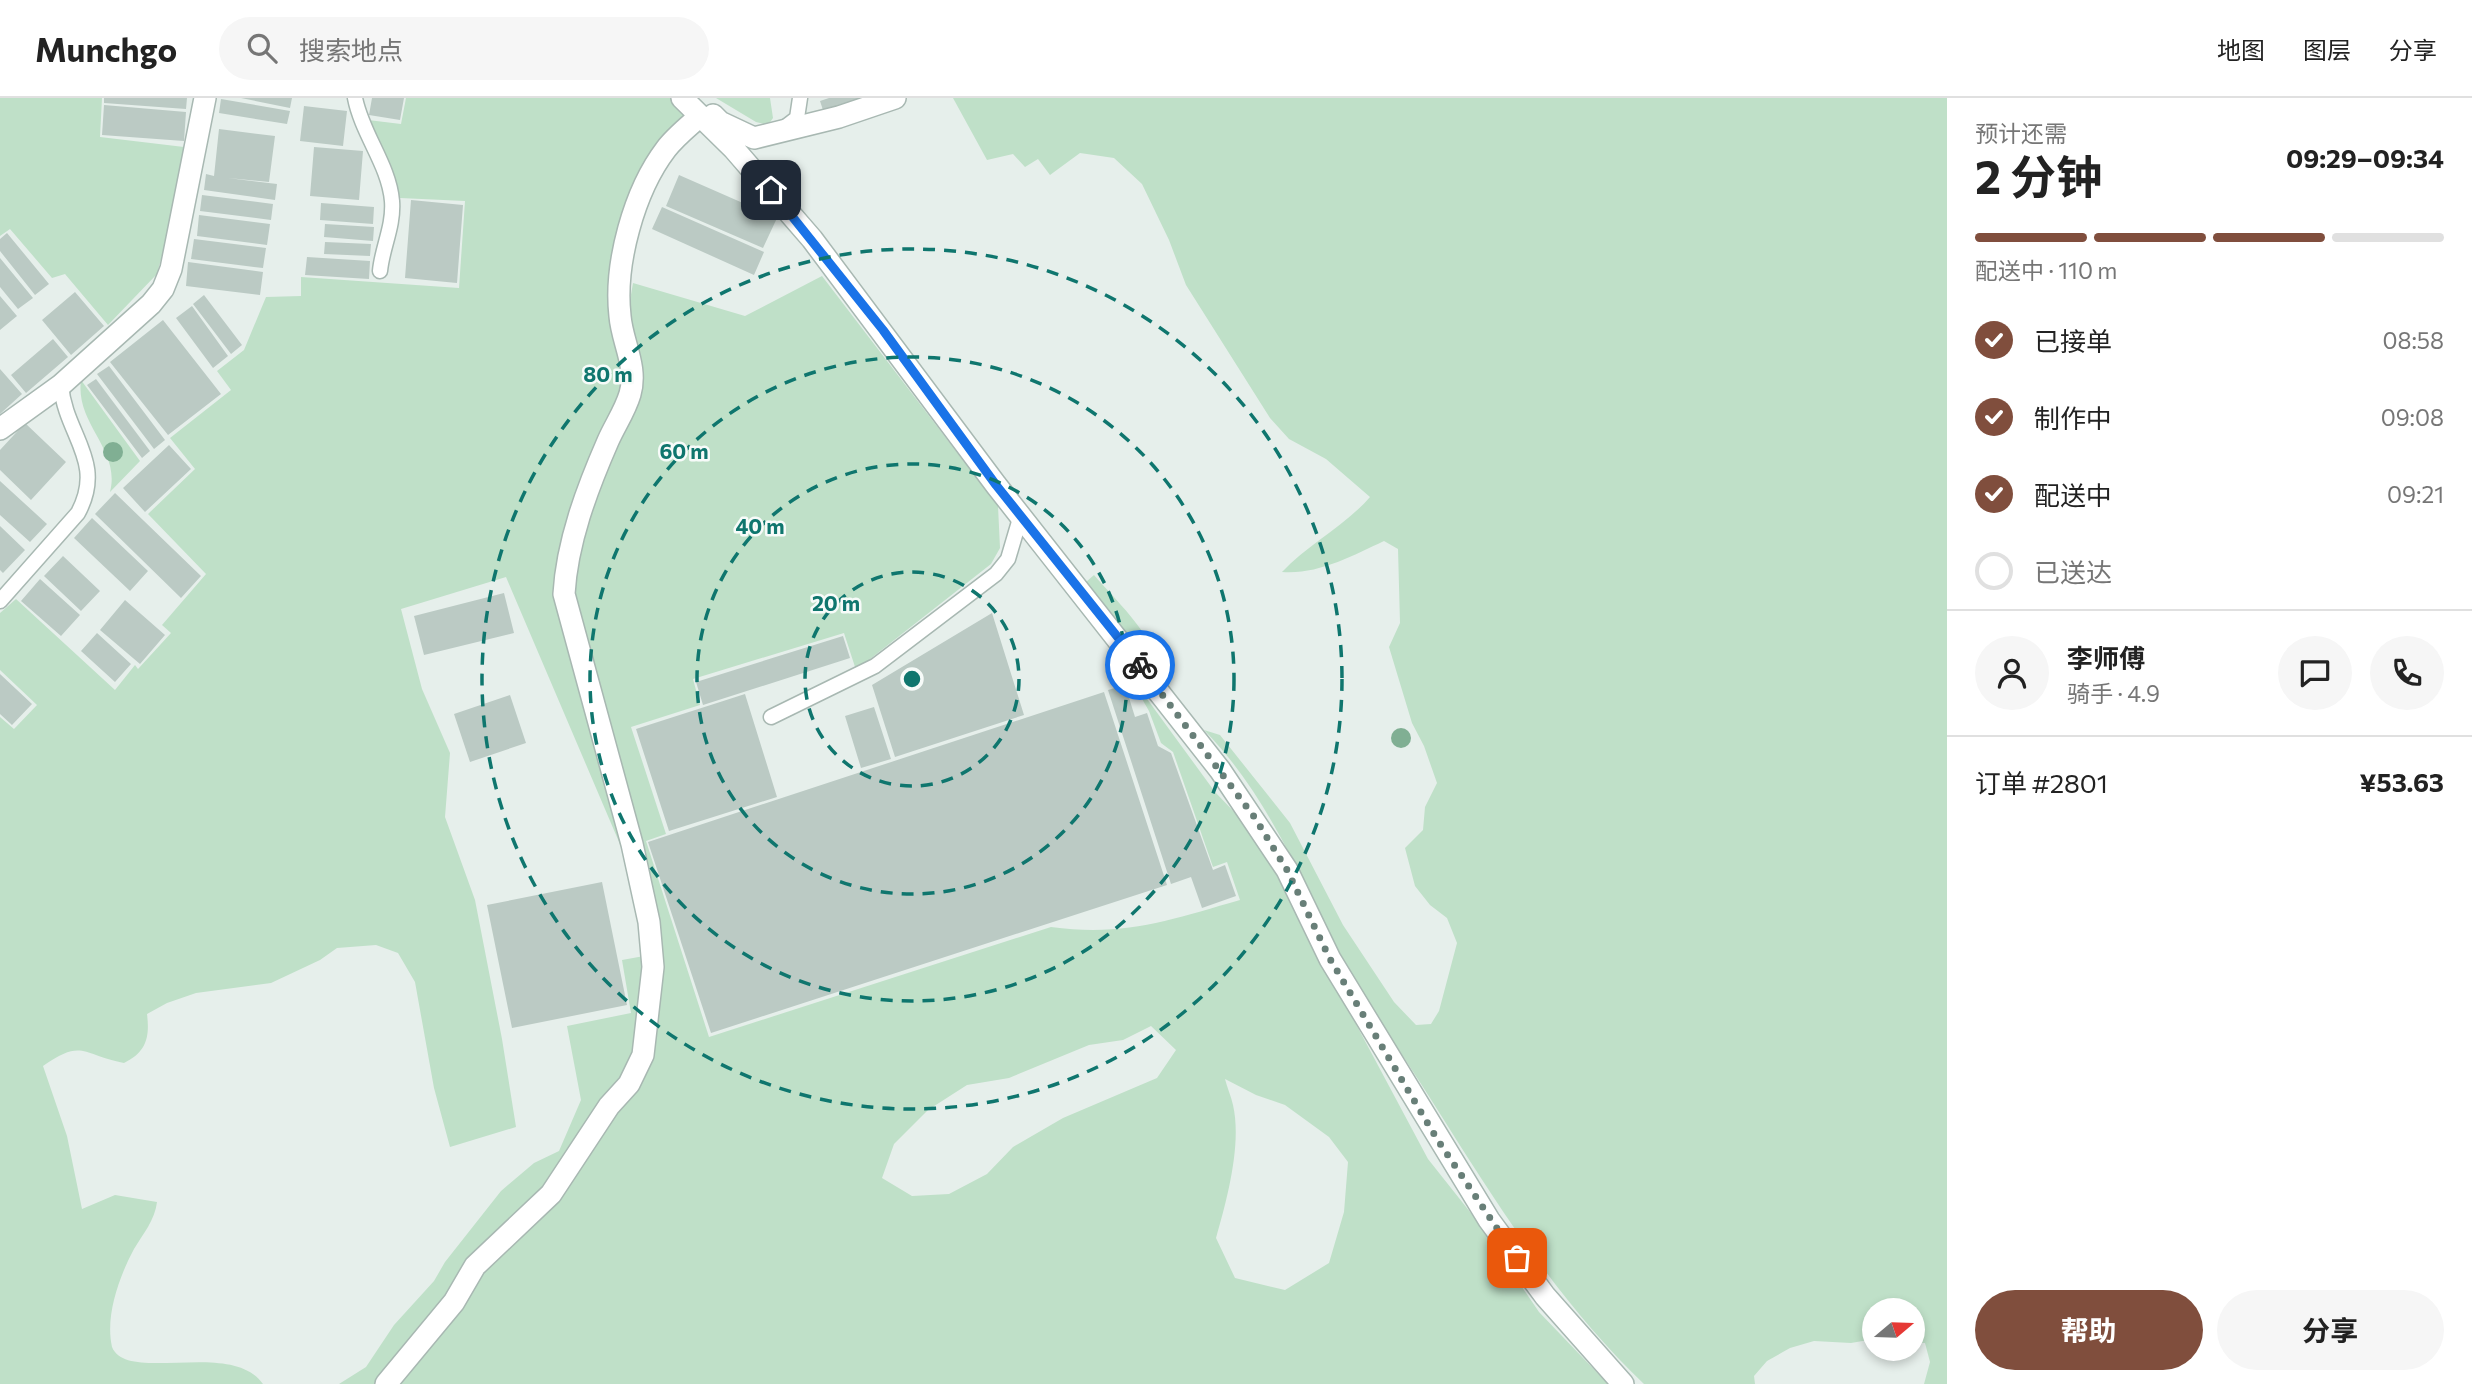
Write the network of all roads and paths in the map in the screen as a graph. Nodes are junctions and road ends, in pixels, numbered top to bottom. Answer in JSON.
{"nodes":[{"id":1,"x":205,"y":98,"type":"edge"},
{"id":2,"x":355,"y":98,"type":"edge"},
{"id":3,"x":682,"y":98,"type":"edge"},
{"id":4,"x":800,"y":98,"type":"edge"},
{"id":5,"x":895,"y":98,"type":"edge"},
{"id":6,"x":698,"y":107,"type":"edge"},
{"id":7,"x":779,"y":133,"type":"junction"},
{"id":8,"x":380,"y":271,"type":"dead end"},
{"id":9,"x":61,"y":385,"type":"junction"},
{"id":10,"x":0,"y":429,"type":"edge"},
{"id":11,"x":1021,"y":515,"type":"junction"},
{"id":12,"x":0,"y":601,"type":"edge"},
{"id":13,"x":771,"y":717,"type":"dead end"},
{"id":14,"x":386,"y":1384,"type":"edge"},
{"id":15,"x":1623,"y":1384,"type":"edge"}],
"edges":[{"from":1,"to":9,"type":"street"},
{"from":2,"to":8,"type":"lane"},
{"from":3,"to":6,"type":"street"},
{"from":4,"to":7,"type":"lane"},
{"from":5,"to":7,"type":"street"},
{"from":6,"to":7,"type":"street"},
{"from":6,"to":11,"type":"street"},
{"from":6,"to":14,"type":"street"},
{"from":9,"to":10,"type":"street"},
{"from":9,"to":12,"type":"lane"},
{"from":11,"to":13,"type":"lane"},
{"from":11,"to":15,"type":"street"}]}
